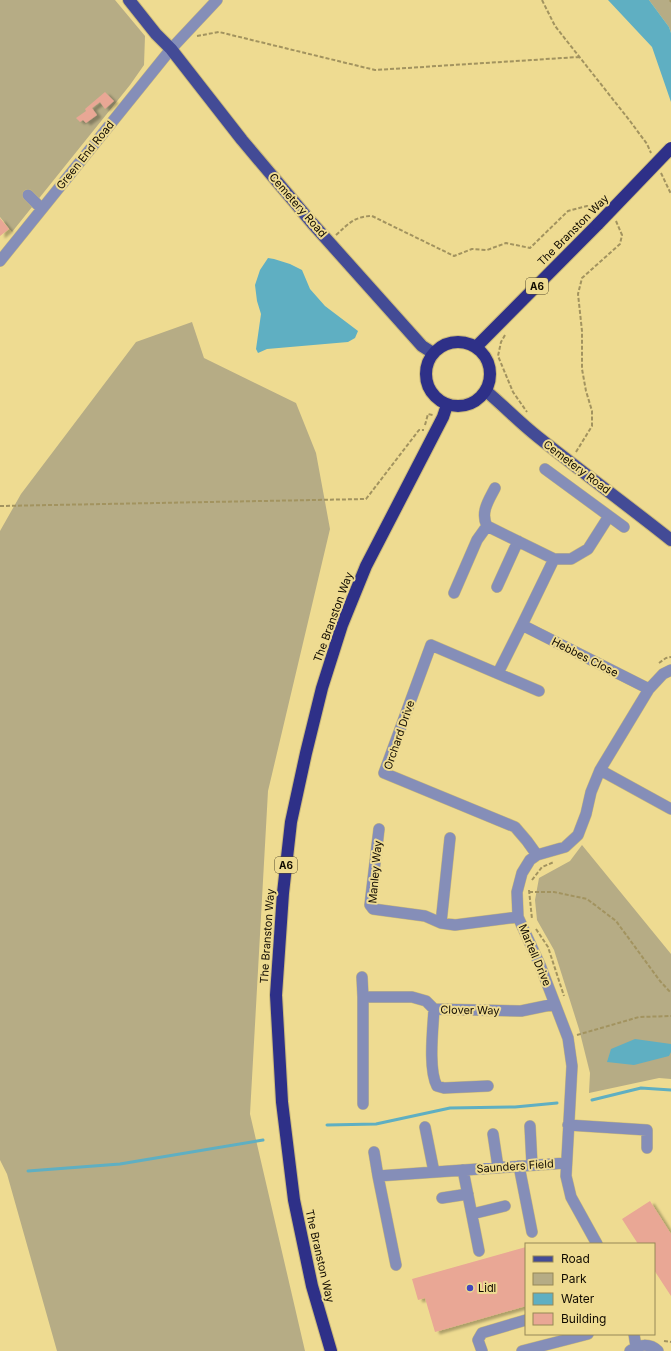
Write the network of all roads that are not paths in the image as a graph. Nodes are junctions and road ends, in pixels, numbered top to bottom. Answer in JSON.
{"nodes":[{"id":1,"x":129,"y":0,"type":"edge"},
{"id":2,"x":216,"y":0,"type":"edge"},
{"id":3,"x":170,"y":49,"type":"junction"},
{"id":4,"x":671,"y":148,"type":"edge"},
{"id":5,"x":28,"y":194,"type":"dead end"},
{"id":6,"x":42,"y":209,"type":"junction"},
{"id":7,"x":0,"y":261,"type":"edge"},
{"id":8,"x":476,"y":347,"type":"junction"},
{"id":9,"x":433,"y":353,"type":"junction"},
{"id":10,"x":486,"y":392,"type":"junction"},
{"id":11,"x":447,"y":405,"type":"junction"},
{"id":12,"x":545,"y":469,"type":"dead end"},
{"id":13,"x":494,"y":488,"type":"dead end"},
{"id":14,"x":609,"y":516,"type":"junction"},
{"id":15,"x":487,"y":526,"type":"junction"},
{"id":16,"x":624,"y":527,"type":"dead end"},
{"id":17,"x":671,"y":540,"type":"edge"},
{"id":18,"x":518,"y":541,"type":"junction"},
{"id":19,"x":554,"y":559,"type":"junction"},
{"id":20,"x":497,"y":587,"type":"dead end"},
{"id":21,"x":454,"y":593,"type":"dead end"},
{"id":22,"x":522,"y":625,"type":"junction"},
{"id":23,"x":671,"y":670,"type":"edge"},
{"id":24,"x":498,"y":673,"type":"junction"},
{"id":25,"x":649,"y":689,"type":"junction"},
{"id":26,"x":539,"y":691,"type":"dead end"},
{"id":27,"x":600,"y":770,"type":"junction"},
{"id":28,"x":671,"y":809,"type":"edge"},
{"id":29,"x":379,"y":829,"type":"dead end"},
{"id":30,"x":450,"y":838,"type":"dead end"},
{"id":31,"x":537,"y":856,"type":"junction"},
{"id":32,"x":518,"y":916,"type":"junction"},
{"id":33,"x":442,"y":923,"type":"junction"},
{"id":34,"x":362,"y":977,"type":"dead end"},
{"id":35,"x":363,"y":997,"type":"junction"},
{"id":36,"x":555,"y":1004,"type":"junction"},
{"id":37,"x":434,"y":1009,"type":"junction"},
{"id":38,"x":488,"y":1086,"type":"dead end"},
{"id":39,"x":363,"y":1104,"type":"dead end"},
{"id":40,"x":568,"y":1125,"type":"junction"},
{"id":41,"x":530,"y":1126,"type":"dead end"},
{"id":42,"x":425,"y":1127,"type":"dead end"},
{"id":43,"x":493,"y":1134,"type":"dead end"},
{"id":44,"x":647,"y":1148,"type":"dead end"},
{"id":45,"x":374,"y":1152,"type":"dead end"},
{"id":46,"x":566,"y":1163,"type":"junction"},
{"id":47,"x":532,"y":1165,"type":"junction"},
{"id":48,"x":520,"y":1166,"type":"junction"},
{"id":49,"x":498,"y":1168,"type":"junction"},
{"id":50,"x":463,"y":1170,"type":"junction"},
{"id":51,"x":434,"y":1172,"type":"junction"},
{"id":52,"x":378,"y":1176,"type":"junction"},
{"id":53,"x":468,"y":1194,"type":"junction"},
{"id":54,"x":442,"y":1198,"type":"dead end"},
{"id":55,"x":505,"y":1206,"type":"dead end"},
{"id":56,"x":472,"y":1214,"type":"junction"},
{"id":57,"x":532,"y":1232,"type":"dead end"},
{"id":58,"x":596,"y":1243,"type":"edge"},
{"id":59,"x":479,"y":1251,"type":"dead end"},
{"id":60,"x":396,"y":1265,"type":"dead end"},
{"id":61,"x":525,"y":1320,"type":"edge"},
{"id":62,"x":584,"y":1335,"type":"edge"},
{"id":63,"x":634,"y":1335,"type":"edge"},
{"id":64,"x":633,"y":1349,"type":"edge"},
{"id":65,"x":331,"y":1351,"type":"edge"},
{"id":66,"x":482,"y":1351,"type":"edge"},
{"id":67,"x":522,"y":1351,"type":"edge"},
{"id":68,"x":658,"y":1351,"type":"edge"}],
"edges":[{"from":1,"to":3,"type":"main road","name":"Cemetery Road"},
{"from":2,"to":3,"type":"street","name":"Green End Road"},
{"from":3,"to":6,"type":"street","name":"Green End Road"},
{"from":3,"to":9,"type":"main road","name":"Cemetery Road"},
{"from":4,"to":8,"type":"highway","name":"The Branston Way","number":"A6","bridge":true},
{"from":5,"to":6,"type":"street"},
{"from":6,"to":7,"type":"street","name":"Green End Road"},
{"from":8,"to":9,"type":"highway"},
{"from":8,"to":10,"type":"highway"},
{"from":9,"to":11,"type":"highway"},
{"from":10,"to":11,"type":"highway"},
{"from":10,"to":17,"type":"main road","name":"Cemetery Road"},
{"from":11,"to":65,"type":"highway","name":"The Branston Way","number":"A6"},
{"from":12,"to":14,"type":"street"},
{"from":13,"to":15,"type":"street"},
{"from":14,"to":16,"type":"street"},
{"from":14,"to":19,"type":"street"},
{"from":15,"to":18,"type":"street"},
{"from":15,"to":21,"type":"street"},
{"from":18,"to":19,"type":"street"},
{"from":18,"to":20,"type":"street"},
{"from":19,"to":22,"type":"street"},
{"from":22,"to":24,"type":"street"},
{"from":22,"to":25,"type":"street","name":"Hebbes Close"},
{"from":23,"to":25,"type":"street","name":"Martell Drive"},
{"from":24,"to":26,"type":"street","name":"Orchard Drive"},
{"from":24,"to":31,"type":"street","name":"Orchard Drive"},
{"from":25,"to":27,"type":"street","name":"Martell Drive"},
{"from":27,"to":28,"type":"street"},
{"from":27,"to":31,"type":"street","name":"Martell Drive"},
{"from":29,"to":33,"type":"street","name":"Manley Way"},
{"from":30,"to":33,"type":"street"},
{"from":31,"to":32,"type":"street","name":"Martell Drive"},
{"from":32,"to":33,"type":"street","name":"Manley Way"},
{"from":32,"to":36,"type":"street","name":"Martell Drive"},
{"from":34,"to":35,"type":"street"},
{"from":35,"to":37,"type":"street","name":"Clover Way"},
{"from":35,"to":39,"type":"street"},
{"from":36,"to":37,"type":"street","name":"Clover Way"},
{"from":36,"to":40,"type":"street","name":"Martell Drive"},
{"from":37,"to":38,"type":"street"},
{"from":40,"to":44,"type":"street"},
{"from":40,"to":46,"type":"street","name":"Martell Drive"},
{"from":41,"to":47,"type":"street"},
{"from":42,"to":51,"type":"street"},
{"from":43,"to":49,"type":"street"},
{"from":45,"to":52,"type":"street"},
{"from":46,"to":47,"type":"street","name":"Saunders Field"},
{"from":46,"to":58,"type":"street","name":"Martell Drive"},
{"from":47,"to":48,"type":"street","name":"Saunders Field"},
{"from":48,"to":49,"type":"street","name":"Saunders Field"},
{"from":48,"to":57,"type":"street"},
{"from":49,"to":50,"type":"street","name":"Saunders Field"},
{"from":50,"to":51,"type":"street","name":"Saunders Field"},
{"from":50,"to":53,"type":"street","name":"Saunders Field"},
{"from":51,"to":52,"type":"street","name":"Saunders Field"},
{"from":52,"to":60,"type":"street"},
{"from":53,"to":54,"type":"street"},
{"from":53,"to":56,"type":"street","name":"Saunders Field"},
{"from":55,"to":56,"type":"street"},
{"from":56,"to":59,"type":"street","name":"Saunders Field"},
{"from":61,"to":66,"type":"street"},
{"from":62,"to":67,"type":"street"},
{"from":63,"to":64,"type":"street"},
{"from":64,"to":68,"type":"street"}]}
